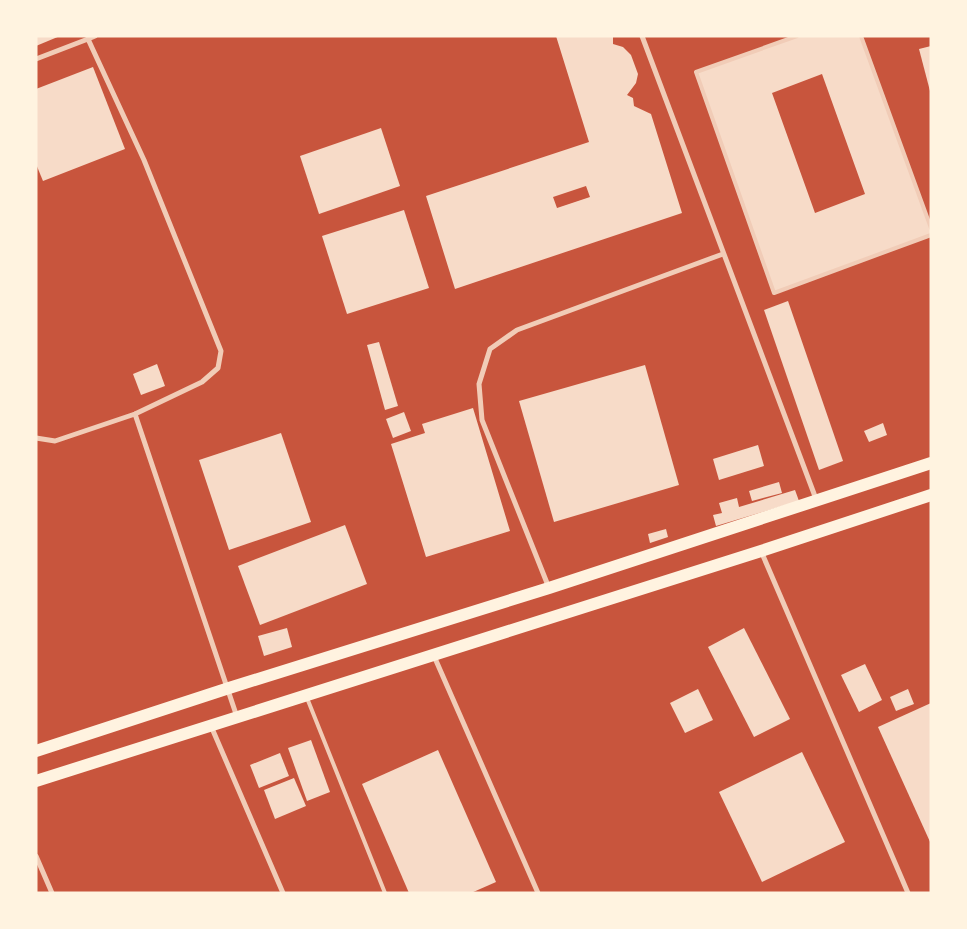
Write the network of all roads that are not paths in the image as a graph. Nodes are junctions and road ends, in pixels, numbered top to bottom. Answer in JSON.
{"nodes":[{"id":1,"x":95,"y":36,"type":"edge"},
{"id":2,"x":642,"y":36,"type":"edge"},
{"id":3,"x":797,"y":36,"type":"edge"},
{"id":4,"x":861,"y":36,"type":"edge"},
{"id":5,"x":88,"y":39,"type":"junction"},
{"id":6,"x":36,"y":58,"type":"edge"},
{"id":7,"x":931,"y":228,"type":"edge"},
{"id":8,"x":931,"y":235,"type":"edge"},
{"id":9,"x":723,"y":254,"type":"junction"},
{"id":10,"x":135,"y":414,"type":"junction"},
{"id":11,"x":36,"y":438,"type":"edge"},
{"id":12,"x":931,"y":463,"type":"edge"},
{"id":13,"x":931,"y":495,"type":"edge"},
{"id":14,"x":816,"y":500,"type":"junction"},
{"id":15,"x":761,"y":552,"type":"junction"},
{"id":16,"x":549,"y":588,"type":"junction"},
{"id":17,"x":434,"y":656,"type":"junction"},
{"id":18,"x":228,"y":688,"type":"junction"},
{"id":19,"x":306,"y":696,"type":"junction"},
{"id":20,"x":237,"y":718,"type":"junction"},
{"id":21,"x":212,"y":726,"type":"junction"},
{"id":22,"x":36,"y":751,"type":"edge"},
{"id":23,"x":36,"y":782,"type":"edge"},
{"id":24,"x":36,"y":856,"type":"edge"},
{"id":25,"x":52,"y":893,"type":"edge"},
{"id":26,"x":282,"y":893,"type":"edge"},
{"id":27,"x":385,"y":893,"type":"edge"},
{"id":28,"x":538,"y":893,"type":"edge"},
{"id":29,"x":908,"y":893,"type":"edge"}],
"edges":[{"from":1,"to":5,"type":"street"},
{"from":2,"to":9,"type":"street"},
{"from":3,"to":8,"type":"lane"},
{"from":4,"to":7,"type":"lane"},
{"from":5,"to":6,"type":"street"},
{"from":5,"to":10,"type":"street"},
{"from":9,"to":14,"type":"street"},
{"from":9,"to":16,"type":"street"},
{"from":10,"to":11,"type":"street"},
{"from":10,"to":18,"type":"street"},
{"from":12,"to":14,"type":"main road"},
{"from":13,"to":15,"type":"main road"},
{"from":14,"to":16,"type":"main road"},
{"from":15,"to":17,"type":"main road"},
{"from":15,"to":29,"type":"street"},
{"from":16,"to":18,"type":"main road"},
{"from":17,"to":19,"type":"main road"},
{"from":17,"to":28,"type":"street"},
{"from":18,"to":20,"type":"street"},
{"from":18,"to":22,"type":"main road"},
{"from":19,"to":20,"type":"main road"},
{"from":19,"to":27,"type":"lane"},
{"from":20,"to":21,"type":"main road"},
{"from":21,"to":23,"type":"main road"},
{"from":21,"to":26,"type":"street"},
{"from":24,"to":25,"type":"street"}]}
